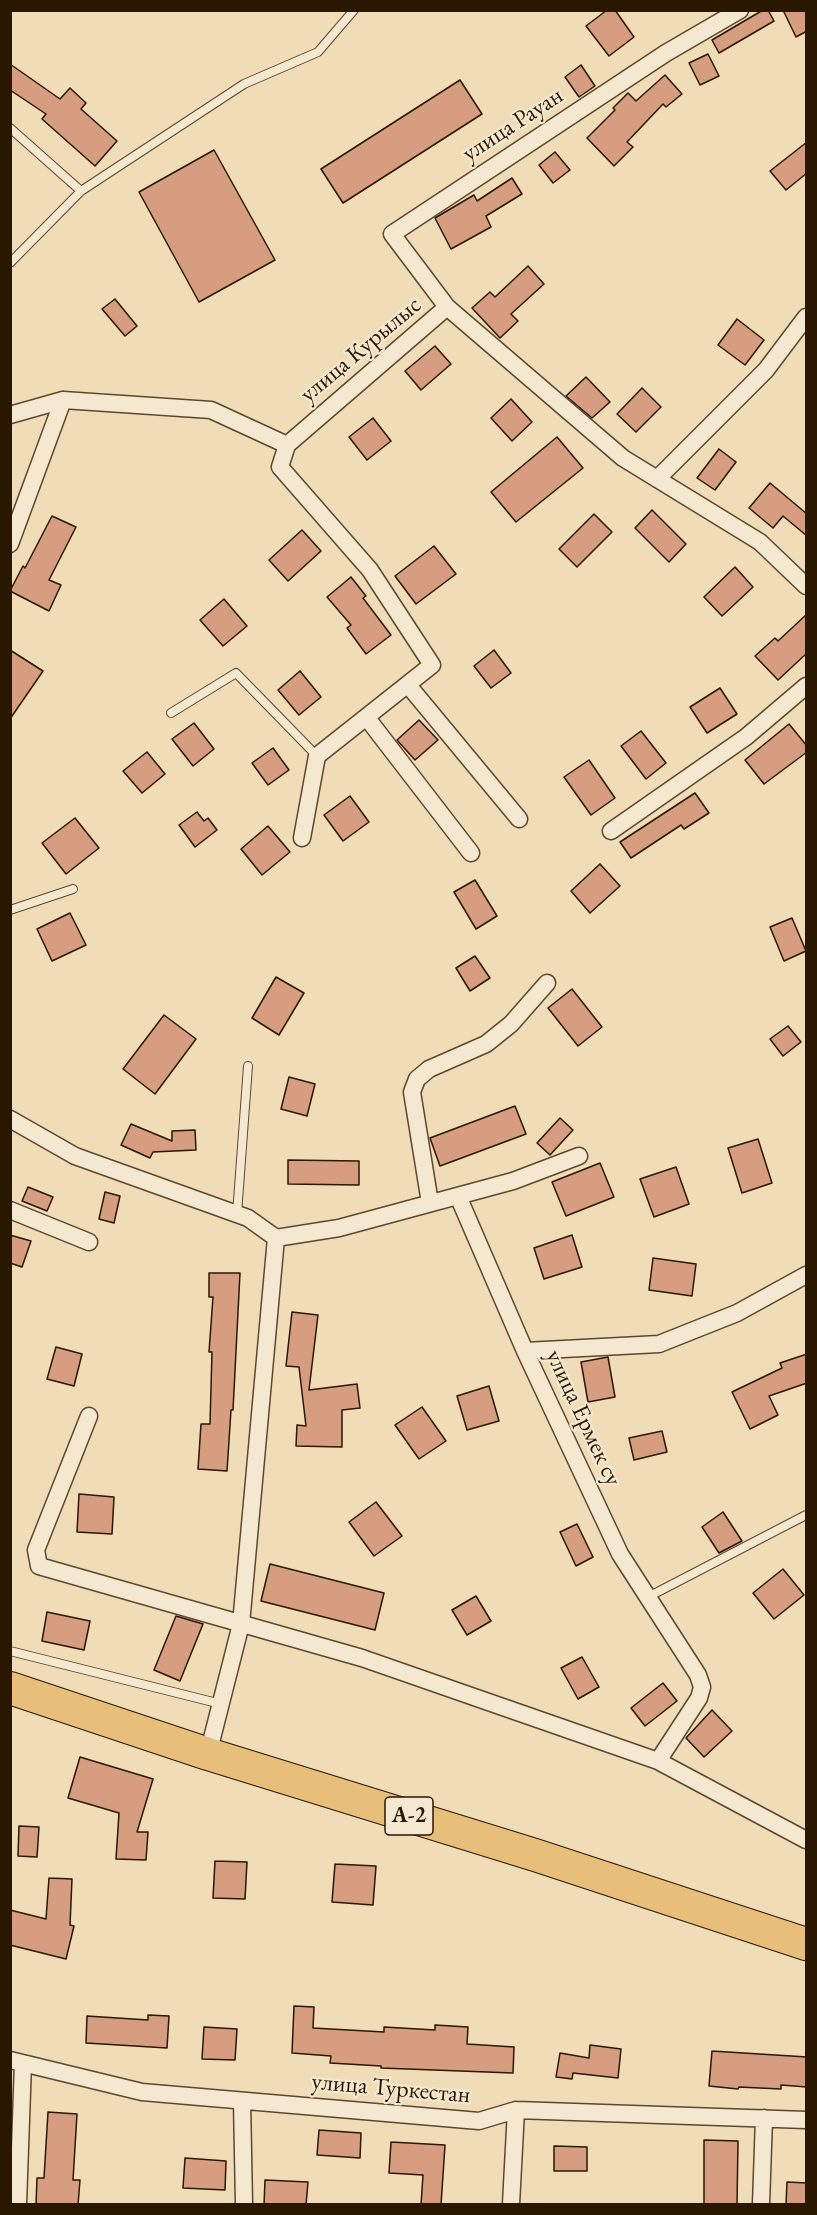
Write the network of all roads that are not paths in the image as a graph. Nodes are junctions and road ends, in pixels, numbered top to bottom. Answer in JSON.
{"nodes":[{"id":1,"x":354,"y":10,"type":"edge"},
{"id":2,"x":740,"y":10,"type":"edge"},
{"id":3,"x":10,"y":128,"type":"edge"},
{"id":4,"x":81,"y":191,"type":"junction"},
{"id":5,"x":10,"y":263,"type":"edge"},
{"id":6,"x":447,"y":308,"type":"junction"},
{"id":7,"x":807,"y":317,"type":"edge"},
{"id":8,"x":63,"y":400,"type":"junction"},
{"id":9,"x":10,"y":415,"type":"edge"},
{"id":10,"x":286,"y":445,"type":"junction"},
{"id":11,"x":657,"y":479,"type":"junction"},
{"id":12,"x":10,"y":544,"type":"edge"},
{"id":13,"x":807,"y":586,"type":"edge"},
{"id":14,"x":408,"y":685,"type":"junction"},
{"id":15,"x":807,"y":686,"type":"edge"},
{"id":16,"x":171,"y":713,"type":"dead end"},
{"id":17,"x":368,"y":718,"type":"junction"},
{"id":18,"x":317,"y":756,"type":"junction"},
{"id":19,"x":519,"y":819,"type":"dead end"},
{"id":20,"x":611,"y":831,"type":"dead end"},
{"id":21,"x":302,"y":838,"type":"dead end"},
{"id":22,"x":471,"y":853,"type":"dead end"},
{"id":23,"x":73,"y":888,"type":"dead end"},
{"id":24,"x":10,"y":910,"type":"edge"},
{"id":25,"x":547,"y":983,"type":"dead end"},
{"id":26,"x":248,"y":1066,"type":"dead end"},
{"id":27,"x":10,"y":1119,"type":"edge"},
{"id":28,"x":579,"y":1156,"type":"dead end"},
{"id":29,"x":458,"y":1196,"type":"junction"},
{"id":30,"x":430,"y":1203,"type":"junction"},
{"id":31,"x":10,"y":1210,"type":"edge"},
{"id":32,"x":237,"y":1214,"type":"junction"},
{"id":33,"x":276,"y":1239,"type":"junction"},
{"id":34,"x":89,"y":1242,"type":"dead end"},
{"id":35,"x":807,"y":1275,"type":"edge"},
{"id":36,"x":525,"y":1351,"type":"junction"},
{"id":37,"x":89,"y":1416,"type":"dead end"},
{"id":38,"x":807,"y":1515,"type":"edge"},
{"id":39,"x":648,"y":1597,"type":"junction"},
{"id":40,"x":242,"y":1624,"type":"junction"},
{"id":41,"x":10,"y":1651,"type":"edge"},
{"id":42,"x":10,"y":1688,"type":"edge"},
{"id":43,"x":221,"y":1704,"type":"junction"},
{"id":44,"x":208,"y":1754,"type":"junction"},
{"id":45,"x":658,"y":1761,"type":"junction"},
{"id":46,"x":807,"y":1840,"type":"edge"},
{"id":47,"x":807,"y":1944,"type":"edge"},
{"id":48,"x":17,"y":2061,"type":"edge"},
{"id":49,"x":242,"y":2101,"type":"junction"},
{"id":50,"x":516,"y":2110,"type":"junction"},
{"id":51,"x":764,"y":2118,"type":"junction"},
{"id":52,"x":807,"y":2120,"type":"edge"},
{"id":53,"x":18,"y":2205,"type":"edge"},
{"id":54,"x":244,"y":2205,"type":"edge"},
{"id":55,"x":511,"y":2205,"type":"edge"},
{"id":56,"x":761,"y":2205,"type":"edge"}],
"edges":[{"from":1,"to":4,"type":"lane"},
{"from":2,"to":6,"type":"street","name":"улица Рауан"},
{"from":3,"to":4,"type":"lane"},
{"from":4,"to":5,"type":"lane"},
{"from":6,"to":10,"type":"street","name":"улица Курылыс"},
{"from":6,"to":11,"type":"street","name":"улица Курылыс"},
{"from":7,"to":11,"type":"street"},
{"from":8,"to":9,"type":"street"},
{"from":8,"to":10,"type":"street"},
{"from":8,"to":12,"type":"street"},
{"from":10,"to":14,"type":"street"},
{"from":11,"to":13,"type":"street","name":"улица Курылыс"},
{"from":14,"to":17,"type":"street"},
{"from":14,"to":19,"type":"street"},
{"from":15,"to":20,"type":"street"},
{"from":16,"to":18,"type":"lane"},
{"from":17,"to":18,"type":"street"},
{"from":17,"to":22,"type":"street"},
{"from":18,"to":21,"type":"street"},
{"from":23,"to":24,"type":"lane"},
{"from":25,"to":30,"type":"street"},
{"from":26,"to":32,"type":"lane"},
{"from":27,"to":32,"type":"street"},
{"from":28,"to":29,"type":"street"},
{"from":29,"to":30,"type":"street"},
{"from":29,"to":36,"type":"street"},
{"from":30,"to":33,"type":"street"},
{"from":31,"to":34,"type":"street"},
{"from":32,"to":33,"type":"street"},
{"from":33,"to":40,"type":"street"},
{"from":35,"to":36,"type":"street","name":"улица Ермек су"},
{"from":36,"to":39,"type":"street","name":"улица Ермек су"},
{"from":37,"to":40,"type":"street"},
{"from":38,"to":39,"type":"lane"},
{"from":39,"to":45,"type":"street","name":"улица Ермек су"},
{"from":40,"to":43,"type":"street"},
{"from":40,"to":45,"type":"street"},
{"from":41,"to":43,"type":"lane"},
{"from":42,"to":44,"type":"highway","number":"A-2"},
{"from":43,"to":44,"type":"street"},
{"from":44,"to":47,"type":"highway","number":"A-2"},
{"from":45,"to":46,"type":"street"},
{"from":48,"to":49,"type":"street","name":"улица Туркестан"},
{"from":48,"to":53,"type":"street"},
{"from":49,"to":50,"type":"street","name":"улица Туркестан"},
{"from":49,"to":54,"type":"street"},
{"from":50,"to":51,"type":"street","name":"улица Туркестан"},
{"from":50,"to":55,"type":"street"},
{"from":51,"to":52,"type":"street","name":"улица Туркестан"},
{"from":51,"to":56,"type":"street"}]}
